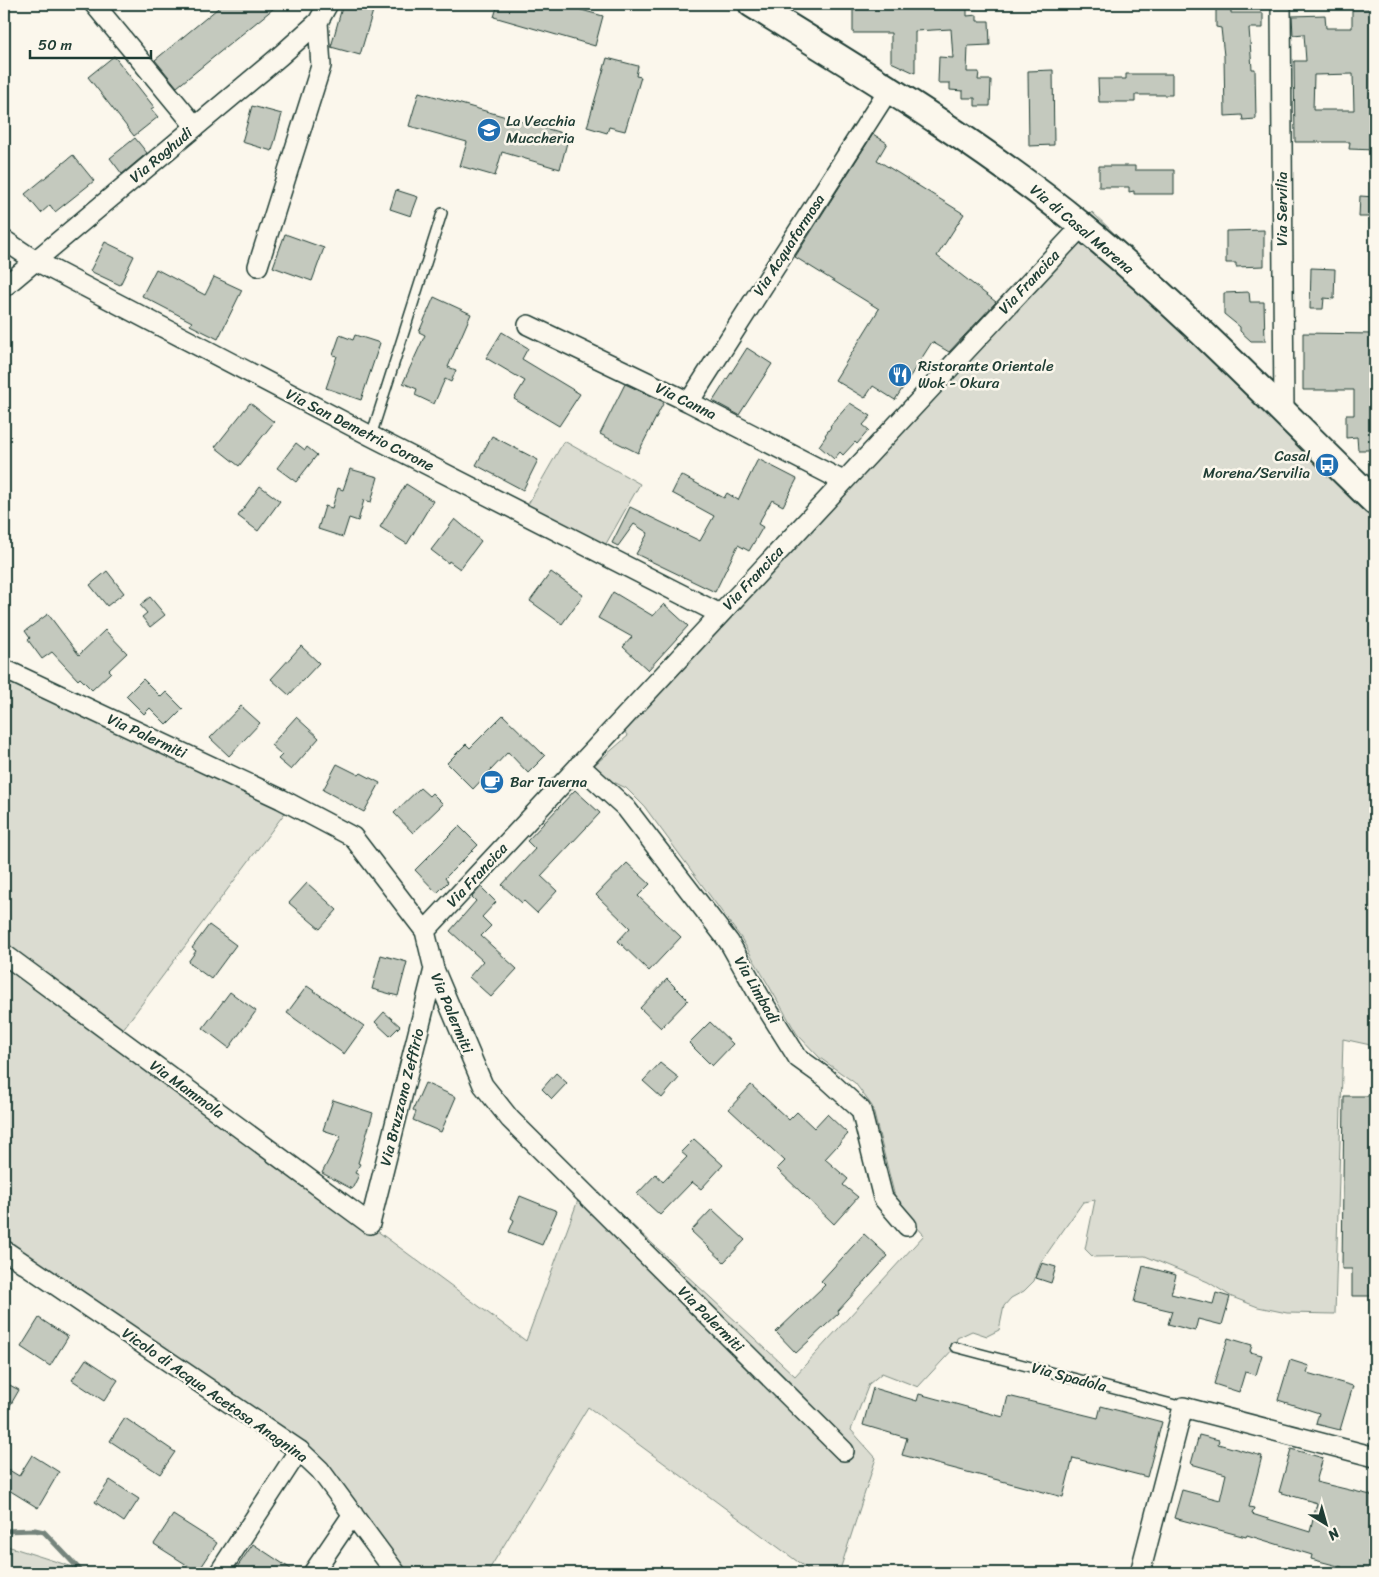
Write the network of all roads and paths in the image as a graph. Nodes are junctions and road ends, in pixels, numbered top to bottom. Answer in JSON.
{"nodes":[{"id":1,"x":94,"y":4,"type":"edge"},
{"id":2,"x":328,"y":4,"type":"edge"},
{"id":3,"x":752,"y":4,"type":"edge"},
{"id":4,"x":1281,"y":4,"type":"edge"},
{"id":5,"x":318,"y":22,"type":"junction"},
{"id":6,"x":889,"y":89,"type":"junction"},
{"id":7,"x":195,"y":126,"type":"junction"},
{"id":8,"x":442,"y":214,"type":"dead end"},
{"id":9,"x":1082,"y":226,"type":"junction"},
{"id":10,"x":4,"y":240,"type":"edge"},
{"id":11,"x":34,"y":260,"type":"junction"},
{"id":12,"x":258,"y":266,"type":"dead end"},
{"id":13,"x":4,"y":287,"type":"edge"},
{"id":14,"x":528,"y":325,"type":"dead end"},
{"id":15,"x":689,"y":402,"type":"junction"},
{"id":16,"x":1284,"y":414,"type":"junction"},
{"id":17,"x":371,"y":436,"type":"junction"},
{"id":18,"x":843,"y":481,"type":"junction"},
{"id":19,"x":1375,"y":502,"type":"edge"},
{"id":20,"x":720,"y":614,"type":"junction"},
{"id":21,"x":4,"y":669,"type":"edge"},
{"id":22,"x":579,"y":765,"type":"junction"},
{"id":23,"x":424,"y":931,"type":"junction"},
{"id":24,"x":4,"y":954,"type":"edge"},
{"id":25,"x":434,"y":969,"type":"junction"},
{"id":26,"x":370,"y":1224,"type":"joint"},
{"id":27,"x":907,"y":1226,"type":"dead end"},
{"id":28,"x":4,"y":1250,"type":"edge"},
{"id":29,"x":955,"y":1347,"type":"dead end"},
{"id":30,"x":1183,"y":1406,"type":"junction"},
{"id":31,"x":299,"y":1450,"type":"junction"},
{"id":32,"x":844,"y":1451,"type":"dead end"},
{"id":33,"x":1375,"y":1457,"type":"edge"},
{"id":34,"x":353,"y":1514,"type":"junction"},
{"id":35,"x":219,"y":1573,"type":"edge"},
{"id":36,"x":313,"y":1573,"type":"edge"},
{"id":37,"x":396,"y":1573,"type":"edge"},
{"id":38,"x":1140,"y":1573,"type":"edge"}],
"edges":[{"from":1,"to":7,"type":"street"},
{"from":2,"to":5,"type":"street","name":"Via Roghudi"},
{"from":3,"to":6,"type":"main road","name":"Via di Casal Morena"},
{"from":4,"to":16,"type":"street","name":"Via Servilia"},
{"from":5,"to":7,"type":"street","name":"Via Roghudi"},
{"from":5,"to":12,"type":"street"},
{"from":6,"to":9,"type":"main road","name":"Via di Casal Morena"},
{"from":6,"to":15,"type":"street","name":"Via Acquaformosa"},
{"from":7,"to":11,"type":"street","name":"Via Roghudi"},
{"from":8,"to":17,"type":"lane"},
{"from":9,"to":16,"type":"main road","name":"Via di Casal Morena"},
{"from":9,"to":18,"type":"street","name":"Via Francica"},
{"from":10,"to":11,"type":"street","name":"Via San Demetrio Corone"},
{"from":11,"to":13,"type":"street","name":"Via Roghudi"},
{"from":11,"to":17,"type":"street","name":"Via San Demetrio Corone"},
{"from":14,"to":15,"type":"street","name":"Via Canna"},
{"from":15,"to":18,"type":"street","name":"Via Canna"},
{"from":16,"to":19,"type":"main road","name":"Via di Casal Morena"},
{"from":17,"to":20,"type":"street","name":"Via San Demetrio Corone"},
{"from":18,"to":20,"type":"street","name":"Via Francica"},
{"from":20,"to":22,"type":"street","name":"Via Francica"},
{"from":21,"to":23,"type":"street","name":"Via Palermiti"},
{"from":22,"to":23,"type":"street","name":"Via Francica"},
{"from":22,"to":27,"type":"street","name":"Via Limbadi"},
{"from":23,"to":25,"type":"street","name":"Via Palermiti"},
{"from":24,"to":26,"type":"street","name":"Via Mammola"},
{"from":25,"to":26,"type":"street","name":"Via Bruzzano Zeffirio"},
{"from":25,"to":32,"type":"street","name":"Via Palermiti"},
{"from":28,"to":31,"type":"street","name":"Vicolo di Acqua Acetosa Anagnina"},
{"from":29,"to":30,"type":"lane","name":"Via Spadola"},
{"from":30,"to":33,"type":"street","name":"Via Spadola"},
{"from":30,"to":38,"type":"street"},
{"from":31,"to":34,"type":"street","name":"Vicolo di Acqua Acetosa Anagnina"},
{"from":31,"to":35,"type":"street"},
{"from":34,"to":36,"type":"street"},
{"from":34,"to":37,"type":"street","name":"Vicolo di Acqua Acetosa Anagnina"}]}
